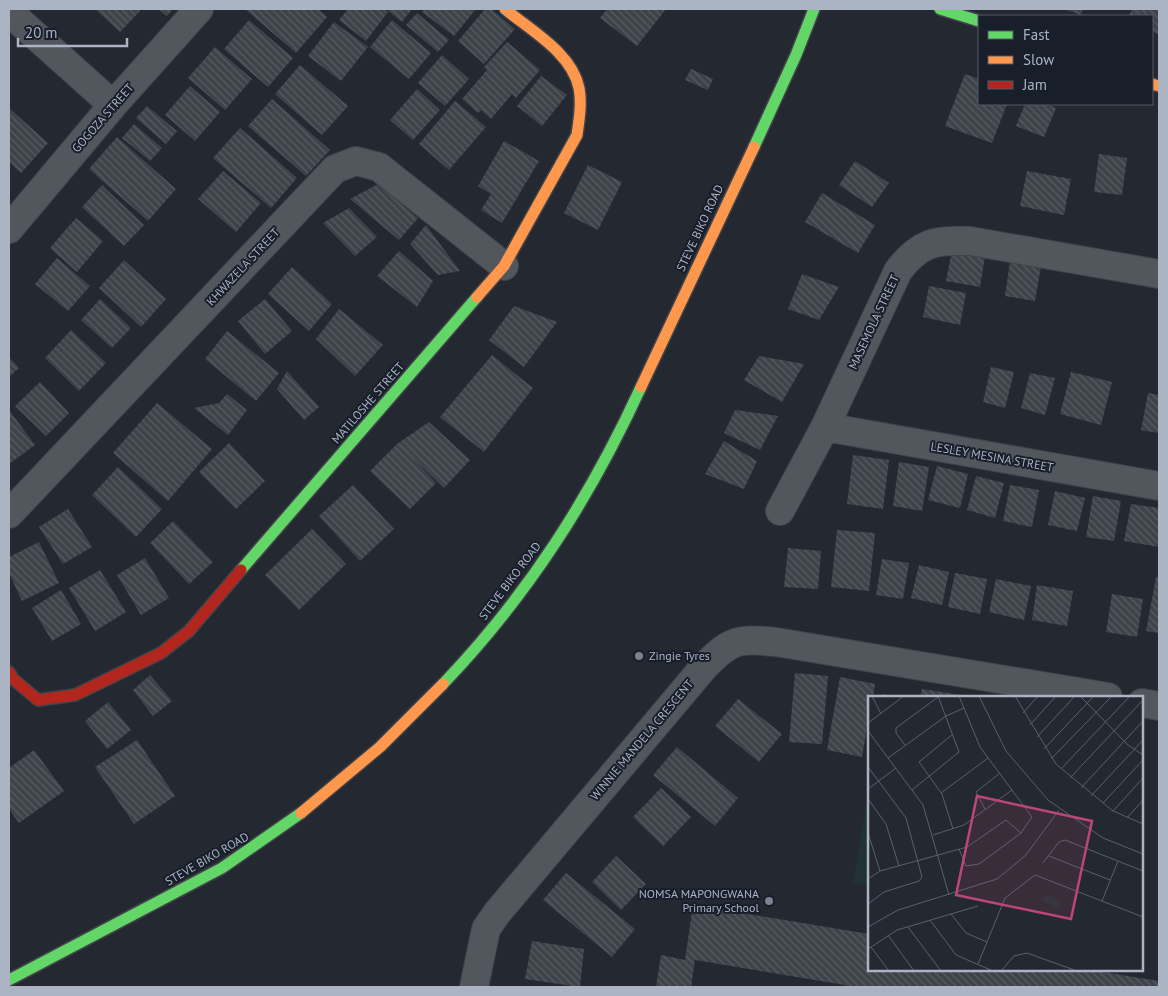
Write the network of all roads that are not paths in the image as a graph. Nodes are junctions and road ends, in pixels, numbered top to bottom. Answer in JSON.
{"nodes":[{"id":1,"x":199,"y":9,"type":"edge"},
{"id":2,"x":505,"y":9,"type":"edge"},
{"id":3,"x":814,"y":9,"type":"edge"},
{"id":4,"x":940,"y":9,"type":"edge"},
{"id":5,"x":9,"y":12,"type":"edge"},
{"id":6,"x":978,"y":21,"type":"edge"},
{"id":7,"x":113,"y":105,"type":"junction"},
{"id":8,"x":9,"y":229,"type":"edge"},
{"id":9,"x":504,"y":266,"type":"junction"},
{"id":10,"x":1159,"y":274,"type":"edge"},
{"id":11,"x":825,"y":427,"type":"junction"},
{"id":12,"x":1159,"y":486,"type":"edge"},
{"id":13,"x":780,"y":511,"type":"dead end"},
{"id":14,"x":9,"y":514,"type":"edge"},
{"id":15,"x":9,"y":672,"type":"edge"},
{"id":16,"x":1102,"y":696,"type":"edge"},
{"id":17,"x":1143,"y":703,"type":"edge"},
{"id":18,"x":1159,"y":706,"type":"edge"},
{"id":19,"x":9,"y":980,"type":"edge"},
{"id":20,"x":474,"y":987,"type":"edge"}],
"edges":[{"from":1,"to":7,"type":"street","name":"GOGOZA STREET"},
{"from":2,"to":9,"type":"street","name":"MATILOSHE STREET"},
{"from":3,"to":19,"type":"street","name":"STEVE BIKO ROAD"},
{"from":4,"to":6,"type":"street"},
{"from":5,"to":7,"type":"street"},
{"from":7,"to":8,"type":"street","name":"GOGOZA STREET"},
{"from":9,"to":14,"type":"street","name":"KHWAZELA STREET"},
{"from":9,"to":15,"type":"street","name":"MATILOSHE STREET"},
{"from":10,"to":11,"type":"street","name":"MASEMOLA STREET"},
{"from":11,"to":12,"type":"street","name":"LESLEY MESINA STREET"},
{"from":11,"to":13,"type":"street","name":"MASEMOLA STREET"},
{"from":16,"to":20,"type":"street","name":"WINNIE MANDELA CRESCENT"},
{"from":17,"to":18,"type":"street"}]}
